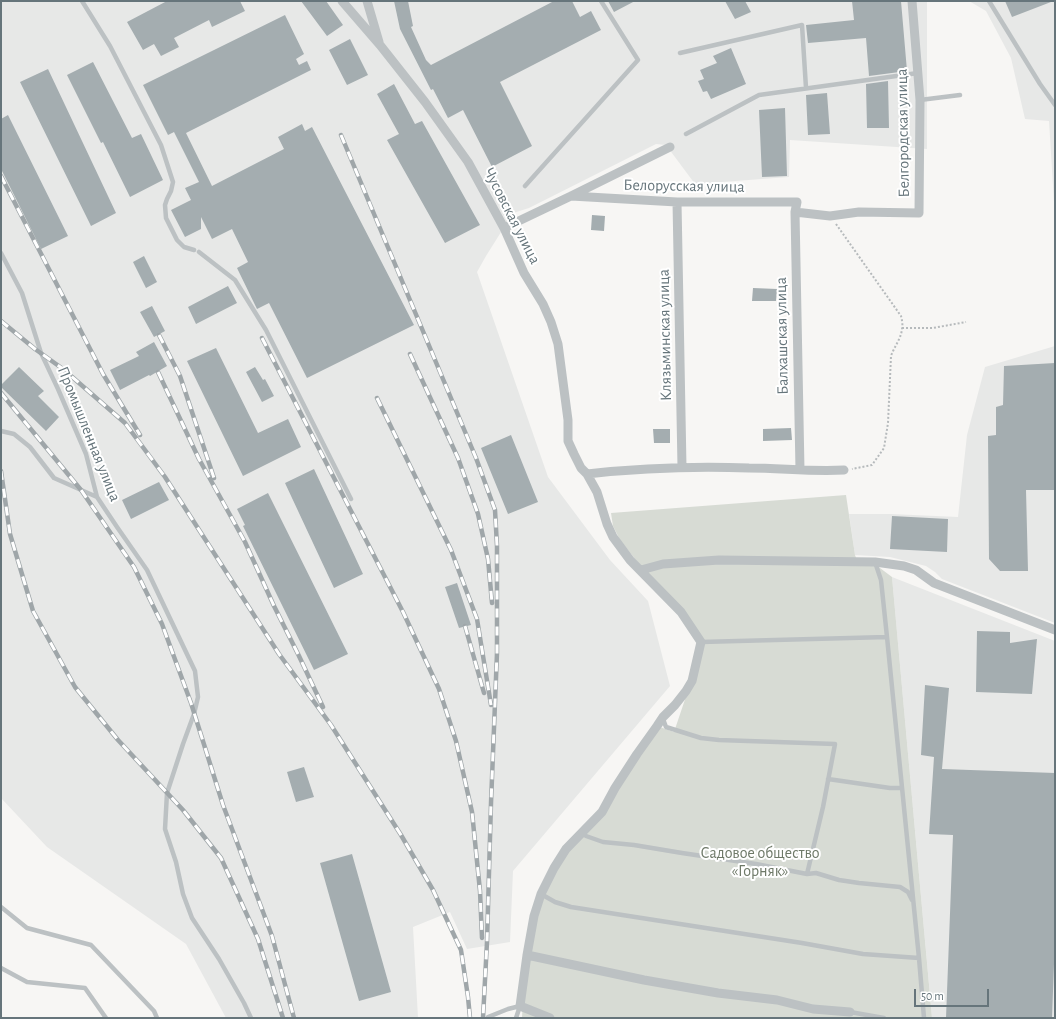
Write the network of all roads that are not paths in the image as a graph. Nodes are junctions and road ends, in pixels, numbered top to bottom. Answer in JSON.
{"nodes":[{"id":1,"x":82,"y":1,"type":"edge"},
{"id":2,"x":342,"y":1,"type":"edge"},
{"id":3,"x":367,"y":1,"type":"edge"},
{"id":4,"x":601,"y":1,"type":"edge"},
{"id":5,"x":912,"y":1,"type":"edge"},
{"id":6,"x":989,"y":1,"type":"edge"},
{"id":7,"x":380,"y":45,"type":"junction"},
{"id":8,"x":680,"y":52,"type":"dead end"},
{"id":9,"x":918,"y":73,"type":"junction"},
{"id":10,"x":806,"y":88,"type":"junction"},
{"id":11,"x":960,"y":95,"type":"dead end"},
{"id":12,"x":920,"y":100,"type":"junction"},
{"id":13,"x":1055,"y":105,"type":"edge"},
{"id":14,"x":686,"y":134,"type":"dead end"},
{"id":15,"x":670,"y":147,"type":"dead end"},
{"id":16,"x":526,"y":186,"type":"dead end"},
{"id":17,"x":571,"y":196,"type":"junction"},
{"id":18,"x":677,"y":202,"type":"junction"},
{"id":19,"x":797,"y":202,"type":"joint"},
{"id":20,"x":795,"y":212,"type":"junction"},
{"id":21,"x":504,"y":228,"type":"junction"},
{"id":22,"x":194,"y":250,"type":"dead end"},
{"id":23,"x":199,"y":252,"type":"dead end"},
{"id":24,"x":1,"y":253,"type":"edge"},
{"id":25,"x":1,"y":431,"type":"edge"},
{"id":26,"x":682,"y":468,"type":"junction"},
{"id":27,"x":800,"y":470,"type":"junction"},
{"id":28,"x":844,"y":470,"type":"road end"},
{"id":29,"x":587,"y":474,"type":"junction"},
{"id":30,"x":98,"y":497,"type":"junction"},
{"id":31,"x":350,"y":499,"type":"dead end"},
{"id":32,"x":875,"y":562,"type":"junction"},
{"id":33,"x":641,"y":570,"type":"junction"},
{"id":34,"x":1055,"y":630,"type":"edge"},
{"id":35,"x":887,"y":637,"type":"junction"},
{"id":36,"x":701,"y":642,"type":"junction"},
{"id":37,"x":663,"y":717,"type":"junction"},
{"id":38,"x":828,"y":780,"type":"junction"},
{"id":39,"x":902,"y":788,"type":"junction"},
{"id":40,"x":583,"y":833,"type":"junction"},
{"id":41,"x":806,"y":874,"type":"junction"},
{"id":42,"x":541,"y":894,"type":"junction"},
{"id":43,"x":913,"y":901,"type":"junction"},
{"id":44,"x":1,"y":907,"type":"edge"},
{"id":45,"x":526,"y":955,"type":"junction"},
{"id":46,"x":919,"y":958,"type":"junction"},
{"id":47,"x":1,"y":968,"type":"edge"},
{"id":48,"x":520,"y":1006,"type":"junction"},
{"id":49,"x":850,"y":1012,"type":"joint"},
{"id":50,"x":488,"y":1017,"type":"dead end"},
{"id":51,"x":106,"y":1018,"type":"edge"},
{"id":52,"x":157,"y":1018,"type":"edge"},
{"id":53,"x":251,"y":1018,"type":"edge"},
{"id":54,"x":516,"y":1018,"type":"edge"},
{"id":55,"x":550,"y":1018,"type":"edge"},
{"id":56,"x":884,"y":1018,"type":"edge"},
{"id":57,"x":924,"y":1018,"type":"edge"}],
"edges":[{"from":1,"to":22,"type":"lane"},
{"from":2,"to":7,"type":"street","name":"Чусовская улица"},
{"from":3,"to":7,"type":"street"},
{"from":4,"to":16,"type":"lane"},
{"from":5,"to":9,"type":"street","name":"Белгородская улица"},
{"from":6,"to":13,"type":"lane"},
{"from":7,"to":21,"type":"street","name":"Чусовская улица"},
{"from":8,"to":10,"type":"lane"},
{"from":9,"to":10,"type":"lane"},
{"from":9,"to":12,"type":"street","name":"Белгородская улица"},
{"from":10,"to":14,"type":"lane"},
{"from":11,"to":12,"type":"lane"},
{"from":12,"to":20,"type":"street","name":"Белгородская улица"},
{"from":15,"to":17,"type":"street"},
{"from":17,"to":18,"type":"street","name":"Белорусская улица"},
{"from":17,"to":21,"type":"street"},
{"from":18,"to":19,"type":"street","name":"Белорусская улица"},
{"from":18,"to":26,"type":"street","name":"Клязьминская улица"},
{"from":19,"to":20,"type":"street","name":"Балхашская улица"},
{"from":20,"to":27,"type":"street","name":"Балхашская улица"},
{"from":21,"to":29,"type":"street","name":"Чусовская улица"},
{"from":23,"to":31,"type":"lane"},
{"from":24,"to":30,"type":"lane","name":"Промышленная улица"},
{"from":25,"to":30,"type":"lane"},
{"from":26,"to":27,"type":"street"},
{"from":26,"to":29,"type":"street"},
{"from":27,"to":28,"type":"street"},
{"from":29,"to":33,"type":"street","name":"Чусовская улица"},
{"from":30,"to":53,"type":"lane","name":"Промышленная улица"},
{"from":32,"to":33,"type":"street"},
{"from":32,"to":34,"type":"street"},
{"from":32,"to":35,"type":"lane"},
{"from":33,"to":36,"type":"street","name":"Чусовская улица"},
{"from":35,"to":36,"type":"lane"},
{"from":35,"to":39,"type":"lane"},
{"from":36,"to":37,"type":"street"},
{"from":37,"to":38,"type":"lane"},
{"from":37,"to":40,"type":"street"},
{"from":38,"to":39,"type":"lane"},
{"from":38,"to":41,"type":"lane"},
{"from":39,"to":43,"type":"lane"},
{"from":40,"to":41,"type":"lane"},
{"from":40,"to":42,"type":"street"},
{"from":41,"to":43,"type":"lane"},
{"from":42,"to":45,"type":"street"},
{"from":42,"to":46,"type":"lane"},
{"from":43,"to":46,"type":"lane"},
{"from":44,"to":52,"type":"lane"},
{"from":45,"to":48,"type":"street"},
{"from":45,"to":49,"type":"street"},
{"from":46,"to":57,"type":"lane"},
{"from":47,"to":51,"type":"lane"},
{"from":48,"to":50,"type":"lane"},
{"from":48,"to":54,"type":"lane"},
{"from":48,"to":55,"type":"street"},
{"from":49,"to":56,"type":"lane"}]}
